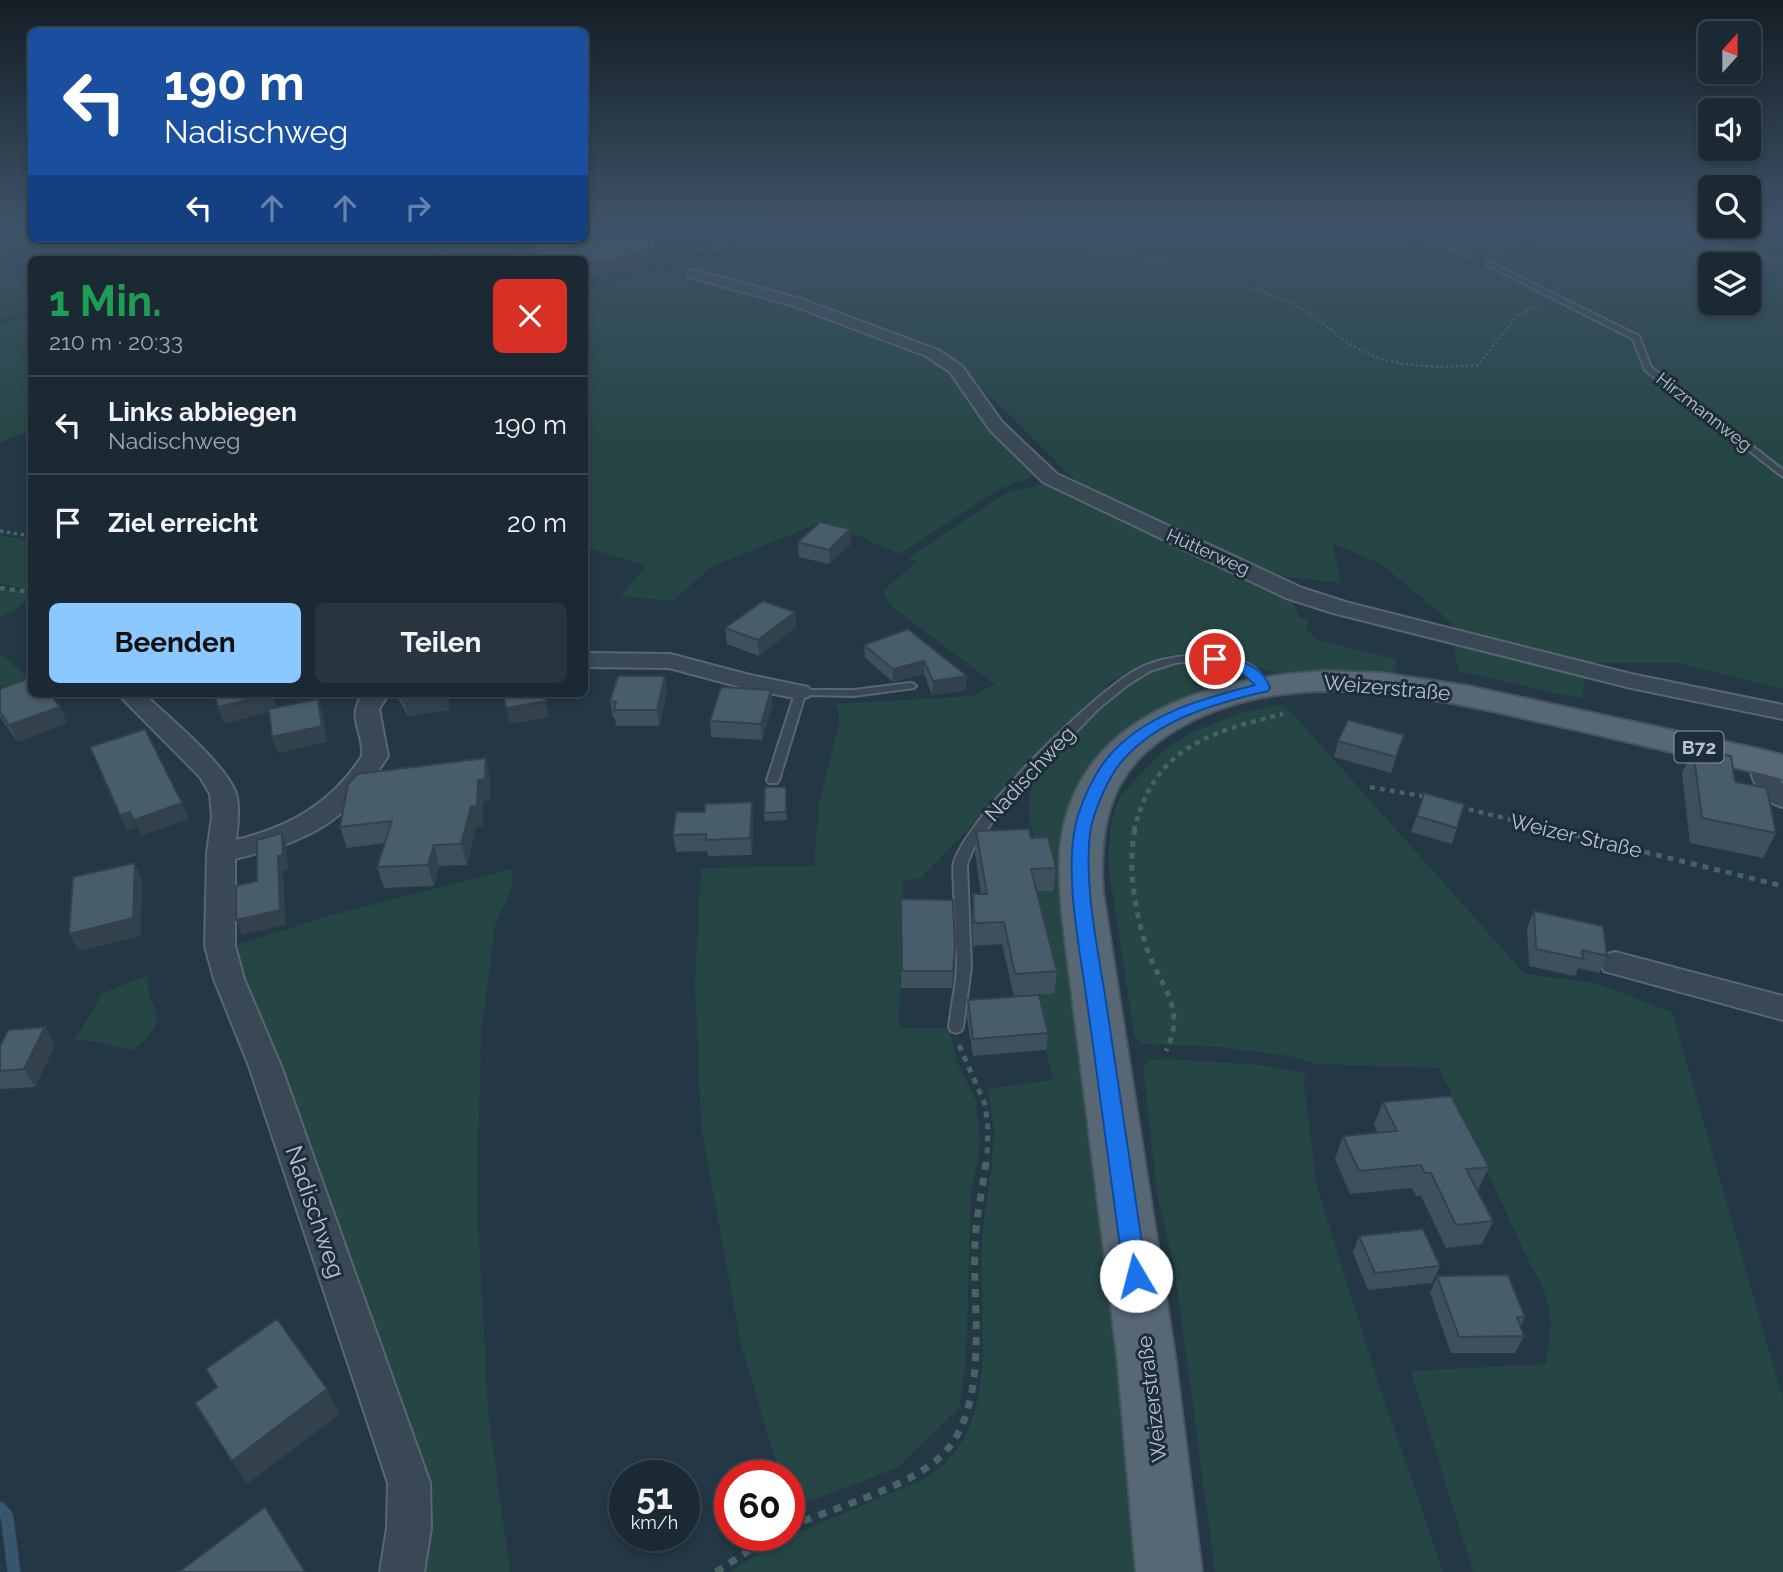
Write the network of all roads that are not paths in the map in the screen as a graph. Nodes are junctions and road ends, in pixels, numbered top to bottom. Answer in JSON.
{"nodes":[{"id":1,"x":783,"y":298,"type":"edge"},
{"id":2,"x":1556,"y":298,"type":"edge"},
{"id":3,"x":1783,"y":474,"type":"edge"},
{"id":4,"x":588,"y":660,"type":"edge"},
{"id":5,"x":911,"y":687,"type":"dead end"},
{"id":6,"x":800,"y":692,"type":"junction"},
{"id":7,"x":1269,"y":694,"type":"junction"},
{"id":8,"x":132,"y":697,"type":"edge"},
{"id":9,"x":374,"y":697,"type":"edge"},
{"id":10,"x":1783,"y":712,"type":"edge"},
{"id":11,"x":1773,"y":765,"type":"edge"},
{"id":12,"x":773,"y":780,"type":"dead end"},
{"id":13,"x":1783,"y":799,"type":"edge"},
{"id":14,"x":221,"y":853,"type":"junction"},
{"id":15,"x":1615,"y":963,"type":"dead end"},
{"id":16,"x":1783,"y":1008,"type":"edge"},
{"id":17,"x":956,"y":1027,"type":"road end"},
{"id":18,"x":402,"y":1572,"type":"edge"},
{"id":19,"x":1170,"y":1572,"type":"edge"}],
"edges":[{"from":1,"to":10,"type":"street","name":"Hütterweg"},
{"from":2,"to":3,"type":"lane","name":"Hirzmannweg"},
{"from":4,"to":6,"type":"street"},
{"from":5,"to":6,"type":"lane"},
{"from":6,"to":12,"type":"lane"},
{"from":7,"to":11,"type":"main road","name":"Weizerstraße","number":"B72"},
{"from":7,"to":17,"type":"lane","name":"Nadischweg"},
{"from":7,"to":19,"type":"main road","name":"Weizerstraße","number":"B72"},
{"from":8,"to":14,"type":"street","name":"Nadischweg"},
{"from":9,"to":14,"type":"street"},
{"from":11,"to":13,"type":"street"},
{"from":14,"to":18,"type":"street","name":"Nadischweg"},
{"from":15,"to":16,"type":"street"}]}
